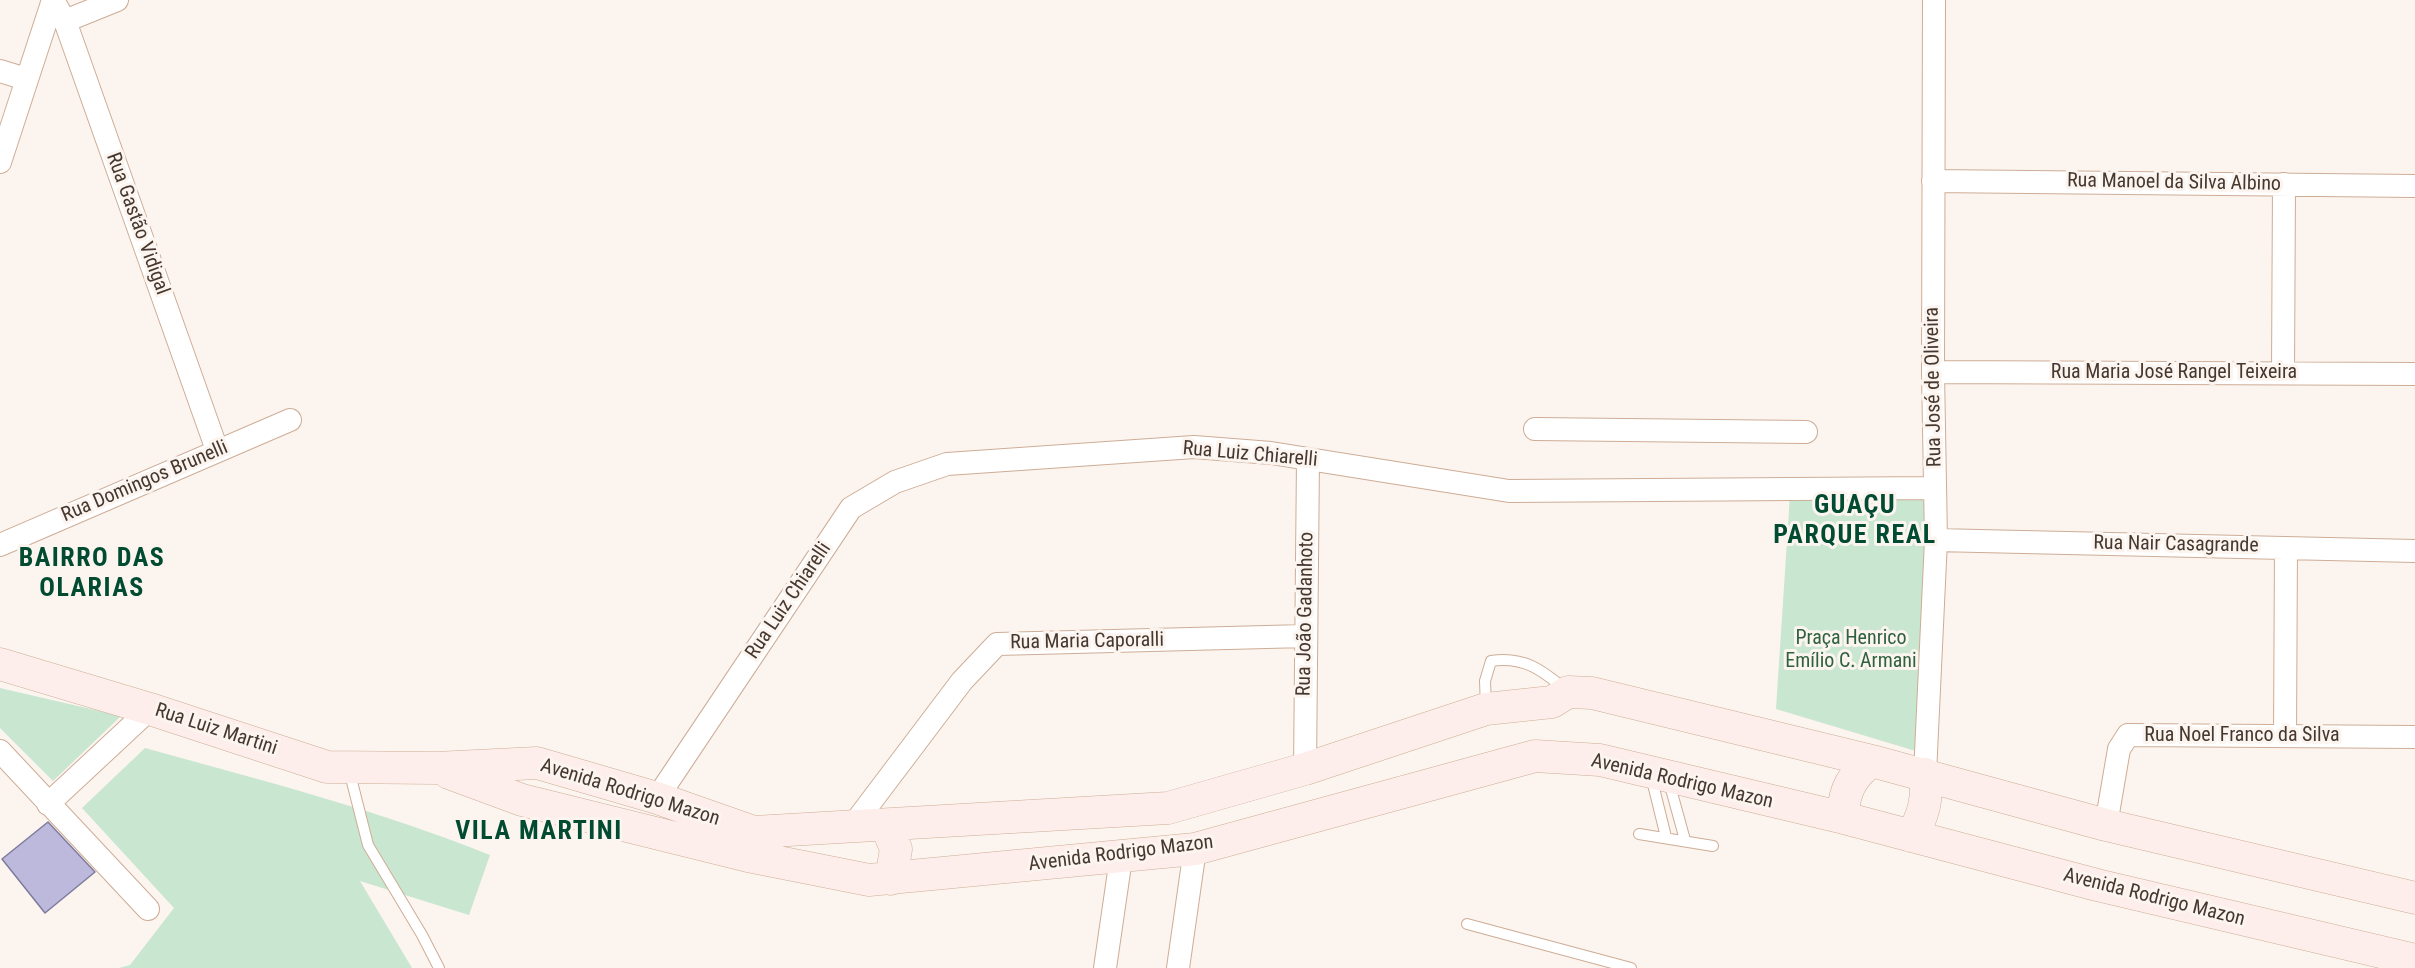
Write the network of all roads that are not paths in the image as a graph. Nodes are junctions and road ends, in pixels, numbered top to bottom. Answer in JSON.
{"nodes":[{"id":1,"x":53,"y":0,"type":"edge"},
{"id":2,"x":117,"y":0,"type":"edge"},
{"id":3,"x":1934,"y":0,"type":"edge"},
{"id":4,"x":65,"y":21,"type":"junction"},
{"id":5,"x":0,"y":70,"type":"edge"},
{"id":6,"x":26,"y":79,"type":"junction"},
{"id":7,"x":0,"y":162,"type":"edge"},
{"id":8,"x":1933,"y":181,"type":"junction"},
{"id":9,"x":2284,"y":184,"type":"junction"},
{"id":10,"x":2415,"y":186,"type":"edge"},
{"id":11,"x":1933,"y":372,"type":"junction"},
{"id":12,"x":2283,"y":373,"type":"junction"},
{"id":13,"x":2415,"y":374,"type":"edge"},
{"id":14,"x":290,"y":420,"type":"dead end"},
{"id":15,"x":1535,"y":429,"type":"dead end"},
{"id":16,"x":1806,"y":432,"type":"dead end"},
{"id":17,"x":217,"y":450,"type":"junction"},
{"id":18,"x":1308,"y":459,"type":"junction"},
{"id":19,"x":1935,"y":488,"type":"junction"},
{"id":20,"x":1936,"y":540,"type":"junction"},
{"id":21,"x":0,"y":545,"type":"edge"},
{"id":22,"x":2286,"y":548,"type":"junction"},
{"id":23,"x":2415,"y":551,"type":"edge"},
{"id":24,"x":1305,"y":636,"type":"junction"},
{"id":25,"x":0,"y":664,"type":"edge"},
{"id":26,"x":1569,"y":692,"type":"junction"},
{"id":27,"x":150,"y":709,"type":"junction"},
{"id":28,"x":1486,"y":709,"type":"junction"},
{"id":29,"x":2285,"y":736,"type":"junction"},
{"id":30,"x":2415,"y":737,"type":"edge"},
{"id":31,"x":0,"y":751,"type":"edge"},
{"id":32,"x":1872,"y":760,"type":"junction"},
{"id":33,"x":349,"y":767,"type":"junction"},
{"id":34,"x":436,"y":768,"type":"junction"},
{"id":35,"x":1305,"y":769,"type":"junction"},
{"id":36,"x":1658,"y":774,"type":"junction"},
{"id":37,"x":1925,"y":774,"type":"junction"},
{"id":38,"x":657,"y":798,"type":"junction"},
{"id":39,"x":48,"y":804,"type":"junction"},
{"id":40,"x":1844,"y":818,"type":"junction"},
{"id":41,"x":886,"y":825,"type":"junction"},
{"id":42,"x":2106,"y":825,"type":"junction"},
{"id":43,"x":851,"y":828,"type":"junction"},
{"id":44,"x":1639,"y":834,"type":"dead end"},
{"id":45,"x":1911,"y":836,"type":"junction"},
{"id":46,"x":1666,"y":837,"type":"junction"},
{"id":47,"x":1685,"y":840,"type":"junction"},
{"id":48,"x":1713,"y":846,"type":"dead end"},
{"id":49,"x":1195,"y":849,"type":"junction"},
{"id":50,"x":1121,"y":858,"type":"junction"},
{"id":51,"x":847,"y":876,"type":"junction"},
{"id":52,"x":891,"y":879,"type":"junction"},
{"id":53,"x":2415,"y":898,"type":"edge"},
{"id":54,"x":148,"y":909,"type":"dead end"},
{"id":55,"x":1467,"y":924,"type":"dead end"},
{"id":56,"x":2415,"y":960,"type":"edge"},
{"id":57,"x":439,"y":968,"type":"edge"},
{"id":58,"x":1105,"y":968,"type":"edge"},
{"id":59,"x":1178,"y":968,"type":"edge"},
{"id":60,"x":1631,"y":968,"type":"edge"}],
"edges":[{"from":1,"to":4,"type":"street","name":"Rua Gastão Vidigal"},
{"from":1,"to":6,"type":"street"},
{"from":2,"to":4,"type":"street"},
{"from":3,"to":8,"type":"street","name":"Rua José de Oliveira"},
{"from":4,"to":17,"type":"street","name":"Rua Gastão Vidigal"},
{"from":5,"to":6,"type":"street"},
{"from":6,"to":7,"type":"street"},
{"from":8,"to":9,"type":"street","name":"Rua Manoel da Silva Albino"},
{"from":8,"to":11,"type":"street","name":"Rua José de Oliveira"},
{"from":9,"to":10,"type":"street","name":"Rua Manoel da Silva Albino"},
{"from":9,"to":12,"type":"street"},
{"from":11,"to":12,"type":"street","name":"Rua Maria José Rangel Teixeira"},
{"from":11,"to":19,"type":"street","name":"Rua José de Oliveira"},
{"from":12,"to":13,"type":"street","name":"Rua Maria José Rangel Teixeira"},
{"from":14,"to":17,"type":"street","name":"Rua Domingos Brunelli"},
{"from":15,"to":16,"type":"street"},
{"from":17,"to":21,"type":"street","name":"Rua Domingos Brunelli"},
{"from":18,"to":19,"type":"street","name":"Rua Luiz Chiarelli"},
{"from":18,"to":24,"type":"street","name":"Rua João Gadanhoto"},
{"from":18,"to":38,"type":"street","name":"Rua Luiz Chiarelli"},
{"from":19,"to":20,"type":"street","name":"Rua José de Oliveira"},
{"from":20,"to":22,"type":"street","name":"Rua Nair Casagrande"},
{"from":20,"to":37,"type":"street","name":"Rua José de Oliveira"},
{"from":22,"to":23,"type":"street","name":"Rua Nair Casagrande"},
{"from":22,"to":29,"type":"street"},
{"from":24,"to":35,"type":"street","name":"Rua João Gadanhoto"},
{"from":24,"to":43,"type":"street","name":"Rua Maria Caporalli"},
{"from":25,"to":27,"type":"street","name":"Rua Luiz Martini"},
{"from":26,"to":28,"type":"street","name":"Avenida Rodrigo Mazon"},
{"from":26,"to":28,"type":"lane"},
{"from":26,"to":32,"type":"street","name":"Avenida Rodrigo Mazon"},
{"from":27,"to":33,"type":"street","name":"Rua Luiz Martini"},
{"from":27,"to":39,"type":"street"},
{"from":28,"to":35,"type":"street","name":"Avenida Rodrigo Mazon"},
{"from":29,"to":30,"type":"street","name":"Rua Noel Franco da Silva"},
{"from":29,"to":42,"type":"street","name":"Rua Noel Franco da Silva"},
{"from":31,"to":39,"type":"street"},
{"from":32,"to":37,"type":"street","name":"Avenida Rodrigo Mazon"},
{"from":32,"to":40,"type":"street"},
{"from":33,"to":34,"type":"street","name":"Rua Luiz Martini"},
{"from":33,"to":57,"type":"lane"},
{"from":34,"to":38,"type":"street","name":"Avenida Rodrigo Mazon"},
{"from":34,"to":51,"type":"street","name":"Avenida Rodrigo Mazon"},
{"from":35,"to":41,"type":"street","name":"Avenida Rodrigo Mazon"},
{"from":36,"to":40,"type":"street","name":"Avenida Rodrigo Mazon"},
{"from":36,"to":46,"type":"lane"},
{"from":36,"to":47,"type":"lane"},
{"from":36,"to":49,"type":"street","name":"Avenida Rodrigo Mazon"},
{"from":37,"to":42,"type":"street","name":"Avenida Rodrigo Mazon"},
{"from":37,"to":45,"type":"street"},
{"from":38,"to":43,"type":"street","name":"Avenida Rodrigo Mazon"},
{"from":39,"to":54,"type":"street"},
{"from":40,"to":45,"type":"street","name":"Avenida Rodrigo Mazon"},
{"from":41,"to":43,"type":"street","name":"Avenida Rodrigo Mazon"},
{"from":41,"to":52,"type":"street"},
{"from":42,"to":53,"type":"street","name":"Avenida Rodrigo Mazon"},
{"from":43,"to":51,"type":"street"},
{"from":44,"to":46,"type":"lane"},
{"from":45,"to":56,"type":"street","name":"Avenida Rodrigo Mazon"},
{"from":46,"to":47,"type":"lane"},
{"from":47,"to":48,"type":"lane"},
{"from":49,"to":50,"type":"street","name":"Avenida Rodrigo Mazon"},
{"from":49,"to":59,"type":"street"},
{"from":50,"to":52,"type":"street","name":"Avenida Rodrigo Mazon"},
{"from":50,"to":58,"type":"street"},
{"from":51,"to":52,"type":"street","name":"Avenida Rodrigo Mazon"},
{"from":55,"to":60,"type":"lane"}]}
